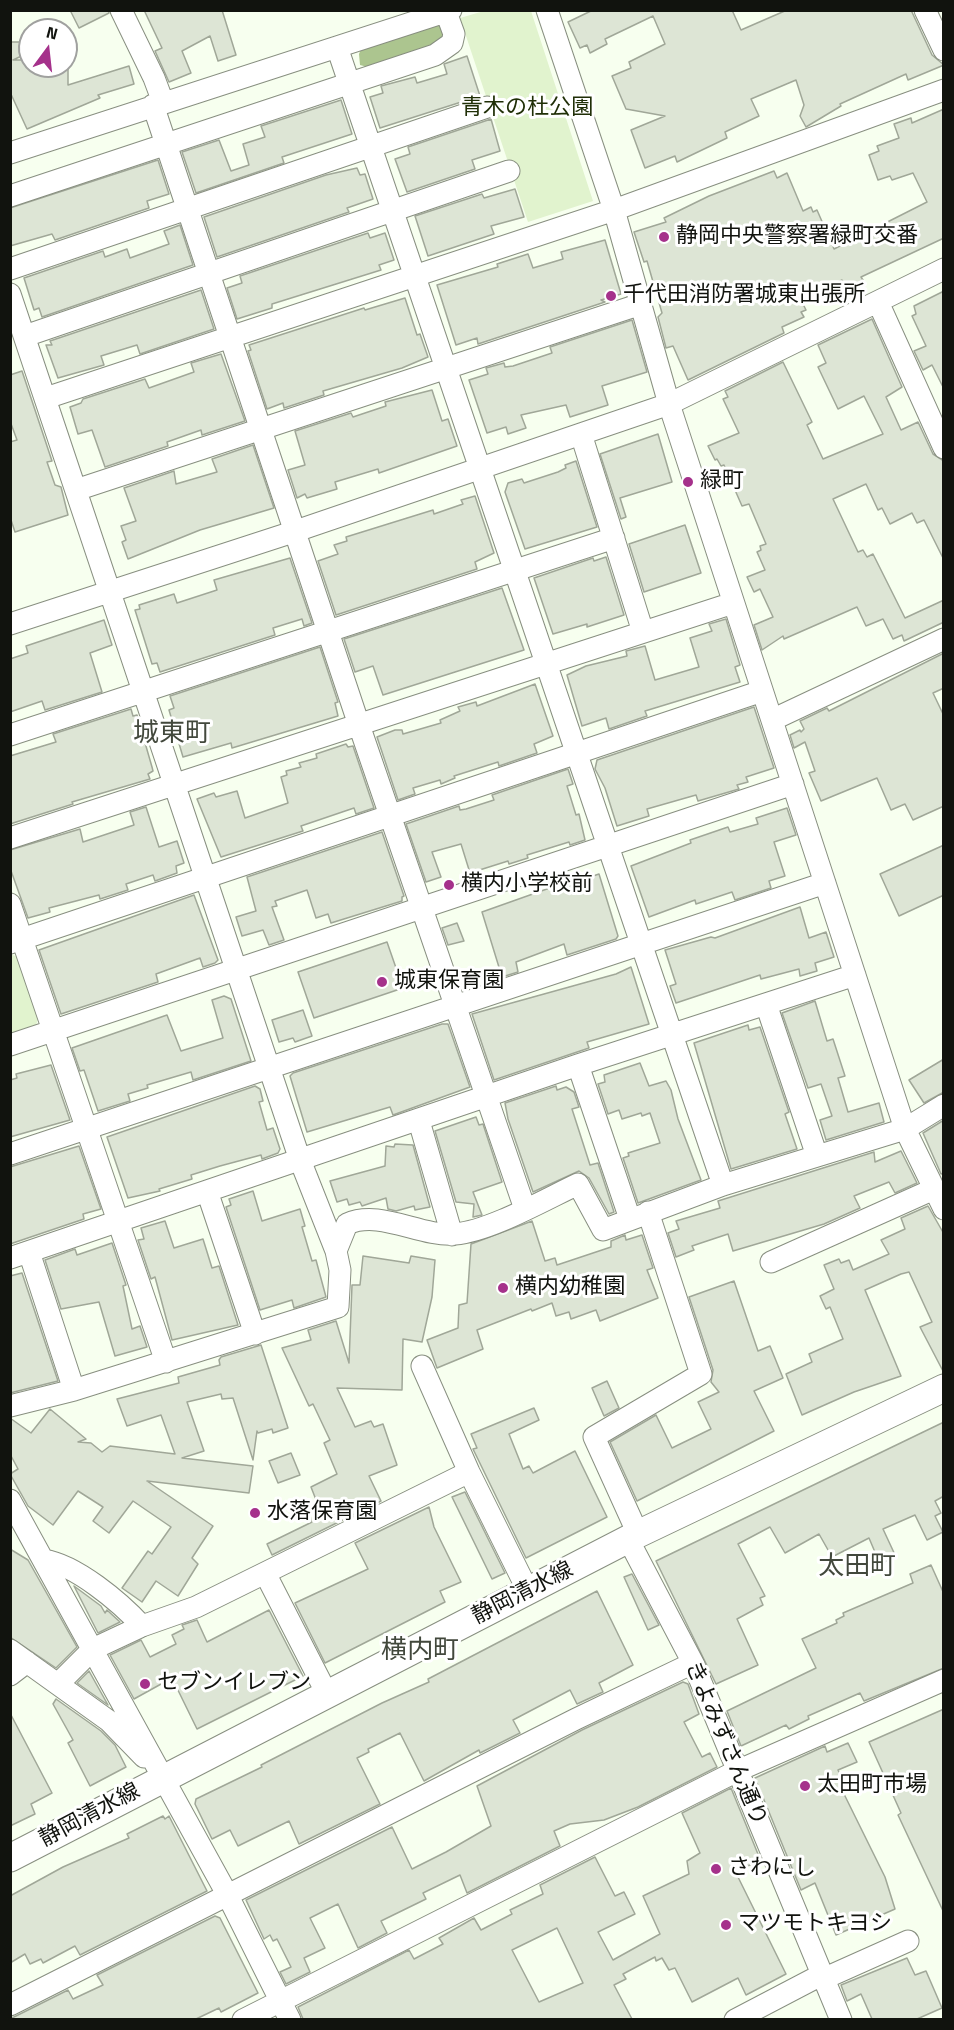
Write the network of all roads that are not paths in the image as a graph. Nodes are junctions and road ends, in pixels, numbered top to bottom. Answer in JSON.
{"nodes":[{"id":1,"x":122,"y":10,"type":"edge"},
{"id":2,"x":547,"y":10,"type":"edge"},
{"id":3,"x":925,"y":10,"type":"edge"},
{"id":4,"x":449,"y":11,"type":"edge"},
{"id":5,"x":412,"y":16,"type":"edge"},
{"id":6,"x":337,"y":47,"type":"junction"},
{"id":7,"x":944,"y":50,"type":"edge"},
{"id":8,"x":349,"y":84,"type":"junction"},
{"id":9,"x":944,"y":90,"type":"edge"},
{"id":10,"x":158,"y":104,"type":"junction"},
{"id":11,"x":487,"y":107,"type":"dead end"},
{"id":12,"x":165,"y":144,"type":"junction"},
{"id":13,"x":370,"y":146,"type":"junction"},
{"id":14,"x":10,"y":153,"type":"edge"},
{"id":15,"x":509,"y":171,"type":"dead end"},
{"id":16,"x":10,"y":196,"type":"edge"},
{"id":17,"x":186,"y":209,"type":"junction"},
{"id":18,"x":393,"y":210,"type":"junction"},
{"id":19,"x":614,"y":210,"type":"junction"},
{"id":20,"x":10,"y":269,"type":"edge"},
{"id":21,"x":944,"y":269,"type":"edge"},
{"id":22,"x":208,"y":274,"type":"junction"},
{"id":23,"x":415,"y":277,"type":"junction"},
{"id":24,"x":10,"y":294,"type":"edge"},
{"id":25,"x":878,"y":302,"type":"junction"},
{"id":26,"x":641,"y":304,"type":"junction"},
{"id":27,"x":25,"y":336,"type":"junction"},
{"id":28,"x":230,"y":338,"type":"junction"},
{"id":29,"x":447,"y":369,"type":"junction"},
{"id":30,"x":46,"y":398,"type":"junction"},
{"id":31,"x":669,"y":404,"type":"junction"},
{"id":32,"x":261,"y":430,"type":"junction"},
{"id":33,"x":581,"y":434,"type":"junction"},
{"id":34,"x":944,"y":448,"type":"edge"},
{"id":35,"x":481,"y":469,"type":"junction"},
{"id":36,"x":76,"y":490,"type":"junction"},
{"id":37,"x":296,"y":531,"type":"junction"},
{"id":38,"x":614,"y":538,"type":"junction"},
{"id":39,"x":514,"y":571,"type":"junction"},
{"id":40,"x":111,"y":590,"type":"junction"},
{"id":41,"x":733,"y":603,"type":"junction"},
{"id":42,"x":10,"y":624,"type":"edge"},
{"id":43,"x":328,"y":631,"type":"junction"},
{"id":44,"x":643,"y":632,"type":"junction"},
{"id":45,"x":944,"y":639,"type":"edge"},
{"id":46,"x":547,"y":664,"type":"junction"},
{"id":47,"x":144,"y":691,"type":"junction"},
{"id":48,"x":762,"y":691,"type":"junction"},
{"id":49,"x":772,"y":720,"type":"junction"},
{"id":50,"x":359,"y":725,"type":"junction"},
{"id":51,"x":10,"y":735,"type":"edge"},
{"id":52,"x":577,"y":753,"type":"junction"},
{"id":53,"x":175,"y":784,"type":"junction"},
{"id":54,"x":794,"y":784,"type":"junction"},
{"id":55,"x":390,"y":817,"type":"junction"},
{"id":56,"x":10,"y":838,"type":"edge"},
{"id":57,"x":608,"y":847,"type":"junction"},
{"id":58,"x":207,"y":879,"type":"junction"},
{"id":59,"x":825,"y":883,"type":"junction"},
{"id":60,"x":10,"y":904,"type":"edge"},
{"id":61,"x":422,"y":909,"type":"junction"},
{"id":62,"x":17,"y":941,"type":"edge"},
{"id":63,"x":641,"y":944,"type":"junction"},
{"id":64,"x":237,"y":968,"type":"junction"},
{"id":65,"x":855,"y":975,"type":"junction"},
{"id":66,"x":766,"y":1004,"type":"junction"},
{"id":67,"x":455,"y":1005,"type":"junction"},
{"id":68,"x":54,"y":1030,"type":"junction"},
{"id":69,"x":672,"y":1034,"type":"junction"},
{"id":70,"x":10,"y":1045,"type":"edge"},
{"id":71,"x":578,"y":1065,"type":"junction"},
{"id":72,"x":270,"y":1066,"type":"junction"},
{"id":73,"x":487,"y":1098,"type":"junction"},
{"id":74,"x":944,"y":1105,"type":"edge"},
{"id":75,"x":419,"y":1120,"type":"junction"},
{"id":76,"x":87,"y":1128,"type":"junction"},
{"id":77,"x":905,"y":1129,"type":"junction"},
{"id":78,"x":10,"y":1154,"type":"edge"},
{"id":79,"x":817,"y":1156,"type":"junction"},
{"id":80,"x":300,"y":1160,"type":"junction"},
{"id":81,"x":723,"y":1185,"type":"junction"},
{"id":82,"x":934,"y":1189,"type":"junction"},
{"id":83,"x":207,"y":1191,"type":"junction"},
{"id":84,"x":525,"y":1209,"type":"junction"},
{"id":85,"x":944,"y":1209,"type":"edge"},
{"id":86,"x":639,"y":1216,"type":"junction"},
{"id":87,"x":117,"y":1220,"type":"junction"},
{"id":88,"x":452,"y":1235,"type":"junction"},
{"id":89,"x":336,"y":1251,"type":"junction"},
{"id":90,"x":20,"y":1255,"type":"edge"},
{"id":91,"x":771,"y":1263,"type":"dead end"},
{"id":92,"x":255,"y":1334,"type":"junction"},
{"id":93,"x":166,"y":1362,"type":"junction"},
{"id":94,"x":422,"y":1366,"type":"dead end"},
{"id":95,"x":944,"y":1388,"type":"edge"},
{"id":96,"x":74,"y":1390,"type":"junction"},
{"id":97,"x":10,"y":1406,"type":"edge"},
{"id":98,"x":469,"y":1473,"type":"junction"},
{"id":99,"x":10,"y":1500,"type":"edge"},
{"id":100,"x":633,"y":1537,"type":"junction"},
{"id":101,"x":44,"y":1560,"type":"junction"},
{"id":102,"x":265,"y":1573,"type":"junction"},
{"id":103,"x":528,"y":1591,"type":"junction"},
{"id":104,"x":142,"y":1626,"type":"junction"},
{"id":105,"x":93,"y":1649,"type":"junction"},
{"id":106,"x":19,"y":1656,"type":"edge"},
{"id":107,"x":693,"y":1663,"type":"junction"},
{"id":108,"x":10,"y":1675,"type":"edge"},
{"id":109,"x":944,"y":1680,"type":"edge"},
{"id":110,"x":58,"y":1684,"type":"junction"},
{"id":111,"x":327,"y":1694,"type":"junction"},
{"id":112,"x":737,"y":1771,"type":"junction"},
{"id":113,"x":163,"y":1777,"type":"junction"},
{"id":114,"x":10,"y":1857,"type":"edge"},
{"id":115,"x":227,"y":1894,"type":"junction"},
{"id":116,"x":908,"y":1941,"type":"dead end"},
{"id":117,"x":822,"y":1977,"type":"junction"},
{"id":118,"x":280,"y":2000,"type":"junction"},
{"id":119,"x":10,"y":2006,"type":"edge"},
{"id":120,"x":243,"y":2019,"type":"edge"},
{"id":121,"x":290,"y":2019,"type":"edge"},
{"id":122,"x":735,"y":2019,"type":"edge"},
{"id":123,"x":841,"y":2019,"type":"edge"}],
"edges":[{"from":1,"to":10,"type":"street"},
{"from":2,"to":19,"type":"street"},
{"from":3,"to":7,"type":"street"},
{"from":4,"to":5,"type":"street"},
{"from":4,"to":8,"type":"street"},
{"from":5,"to":6,"type":"street"},
{"from":6,"to":8,"type":"street"},
{"from":6,"to":10,"type":"street"},
{"from":8,"to":12,"type":"street"},
{"from":8,"to":13,"type":"street"},
{"from":9,"to":19,"type":"street"},
{"from":10,"to":12,"type":"street"},
{"from":10,"to":14,"type":"street"},
{"from":11,"to":13,"type":"street"},
{"from":12,"to":16,"type":"street"},
{"from":12,"to":17,"type":"street"},
{"from":13,"to":17,"type":"street"},
{"from":13,"to":18,"type":"street"},
{"from":15,"to":18,"type":"street"},
{"from":17,"to":20,"type":"street"},
{"from":17,"to":22,"type":"street"},
{"from":18,"to":22,"type":"street"},
{"from":18,"to":23,"type":"street"},
{"from":19,"to":23,"type":"street"},
{"from":19,"to":26,"type":"street"},
{"from":21,"to":25,"type":"street"},
{"from":22,"to":27,"type":"street"},
{"from":22,"to":28,"type":"street"},
{"from":23,"to":28,"type":"street"},
{"from":23,"to":29,"type":"street"},
{"from":24,"to":27,"type":"street"},
{"from":25,"to":31,"type":"street"},
{"from":25,"to":34,"type":"street"},
{"from":26,"to":29,"type":"street"},
{"from":26,"to":31,"type":"street"},
{"from":27,"to":30,"type":"street"},
{"from":28,"to":30,"type":"street"},
{"from":28,"to":32,"type":"street"},
{"from":29,"to":32,"type":"street"},
{"from":29,"to":35,"type":"street"},
{"from":30,"to":36,"type":"street"},
{"from":31,"to":33,"type":"street"},
{"from":31,"to":41,"type":"street"},
{"from":32,"to":36,"type":"street"},
{"from":32,"to":37,"type":"street"},
{"from":33,"to":35,"type":"street"},
{"from":33,"to":38,"type":"street"},
{"from":35,"to":37,"type":"street"},
{"from":35,"to":39,"type":"street"},
{"from":36,"to":40,"type":"street"},
{"from":37,"to":40,"type":"street"},
{"from":37,"to":43,"type":"street"},
{"from":38,"to":39,"type":"street"},
{"from":38,"to":44,"type":"street"},
{"from":39,"to":43,"type":"street"},
{"from":39,"to":46,"type":"street"},
{"from":40,"to":42,"type":"street"},
{"from":40,"to":47,"type":"street"},
{"from":41,"to":44,"type":"street"},
{"from":41,"to":48,"type":"street"},
{"from":43,"to":47,"type":"street"},
{"from":43,"to":50,"type":"street"},
{"from":44,"to":46,"type":"street"},
{"from":45,"to":49,"type":"street"},
{"from":46,"to":50,"type":"street"},
{"from":46,"to":52,"type":"street"},
{"from":47,"to":51,"type":"street"},
{"from":47,"to":53,"type":"street"},
{"from":48,"to":49,"type":"street"},
{"from":48,"to":52,"type":"street"},
{"from":49,"to":54,"type":"street"},
{"from":50,"to":53,"type":"street"},
{"from":50,"to":55,"type":"street"},
{"from":52,"to":55,"type":"street"},
{"from":52,"to":57,"type":"street"},
{"from":53,"to":56,"type":"street"},
{"from":53,"to":58,"type":"street"},
{"from":54,"to":57,"type":"street"},
{"from":54,"to":59,"type":"street"},
{"from":55,"to":58,"type":"street"},
{"from":55,"to":61,"type":"street"},
{"from":57,"to":61,"type":"street"},
{"from":57,"to":63,"type":"street"},
{"from":58,"to":62,"type":"street"},
{"from":58,"to":64,"type":"street"},
{"from":59,"to":63,"type":"street"},
{"from":59,"to":65,"type":"street"},
{"from":60,"to":62,"type":"street"},
{"from":61,"to":64,"type":"street"},
{"from":61,"to":67,"type":"street"},
{"from":62,"to":68,"type":"street"},
{"from":63,"to":67,"type":"street"},
{"from":63,"to":69,"type":"street"},
{"from":64,"to":68,"type":"street"},
{"from":64,"to":72,"type":"street"},
{"from":65,"to":66,"type":"street"},
{"from":65,"to":77,"type":"street"},
{"from":66,"to":69,"type":"street"},
{"from":66,"to":79,"type":"street"},
{"from":67,"to":72,"type":"street"},
{"from":67,"to":73,"type":"street"},
{"from":68,"to":70,"type":"street"},
{"from":68,"to":76,"type":"street"},
{"from":69,"to":71,"type":"street"},
{"from":69,"to":81,"type":"street"},
{"from":71,"to":73,"type":"street"},
{"from":71,"to":86,"type":"street"},
{"from":72,"to":76,"type":"street"},
{"from":72,"to":80,"type":"street"},
{"from":73,"to":75,"type":"street"},
{"from":73,"to":84,"type":"street"},
{"from":74,"to":77,"type":"street"},
{"from":75,"to":80,"type":"street"},
{"from":75,"to":88,"type":"street"},
{"from":76,"to":78,"type":"street"},
{"from":76,"to":87,"type":"street"},
{"from":77,"to":79,"type":"street"},
{"from":77,"to":82,"type":"street"},
{"from":79,"to":81,"type":"street"},
{"from":80,"to":83,"type":"street"},
{"from":80,"to":89,"type":"street"},
{"from":81,"to":86,"type":"street"},
{"from":82,"to":85,"type":"street"},
{"from":82,"to":91,"type":"street"},
{"from":83,"to":87,"type":"street"},
{"from":83,"to":92,"type":"street"},
{"from":84,"to":86,"type":"street"},
{"from":84,"to":88,"type":"street"},
{"from":86,"to":100,"type":"street","name":"きよみずさん通り"},
{"from":87,"to":90,"type":"street"},
{"from":87,"to":93,"type":"street"},
{"from":88,"to":89,"type":"street"},
{"from":89,"to":92,"type":"street"},
{"from":90,"to":96,"type":"street"},
{"from":92,"to":93,"type":"street"},
{"from":93,"to":96,"type":"street"},
{"from":94,"to":98,"type":"street"},
{"from":95,"to":100,"type":"main road","name":"静岡清水線"},
{"from":96,"to":97,"type":"street"},
{"from":98,"to":102,"type":"street"},
{"from":98,"to":103,"type":"street"},
{"from":99,"to":101,"type":"street"},
{"from":100,"to":103,"type":"main road","name":"静岡清水線"},
{"from":100,"to":107,"type":"street","name":"きよみずさん通り"},
{"from":101,"to":104,"type":"street"},
{"from":101,"to":105,"type":"street"},
{"from":102,"to":104,"type":"street"},
{"from":102,"to":111,"type":"street"},
{"from":103,"to":111,"type":"main road","name":"静岡清水線"},
{"from":104,"to":105,"type":"street"},
{"from":105,"to":110,"type":"street"},
{"from":105,"to":113,"type":"street"},
{"from":106,"to":108,"type":"street"},
{"from":106,"to":110,"type":"street"},
{"from":107,"to":112,"type":"street","name":"きよみずさん通り"},
{"from":107,"to":115,"type":"street"},
{"from":109,"to":112,"type":"street"},
{"from":110,"to":113,"type":"street"},
{"from":111,"to":113,"type":"main road","name":"静岡清水線"},
{"from":112,"to":117,"type":"street","name":"きよみずさん通り"},
{"from":112,"to":118,"type":"street"},
{"from":113,"to":114,"type":"main road","name":"静岡清水線"},
{"from":113,"to":115,"type":"street"},
{"from":115,"to":118,"type":"street"},
{"from":115,"to":119,"type":"street"},
{"from":116,"to":117,"type":"street"},
{"from":117,"to":122,"type":"street"},
{"from":117,"to":123,"type":"street","name":"きよみずさん通り"},
{"from":118,"to":120,"type":"street"},
{"from":118,"to":121,"type":"street"}]}
